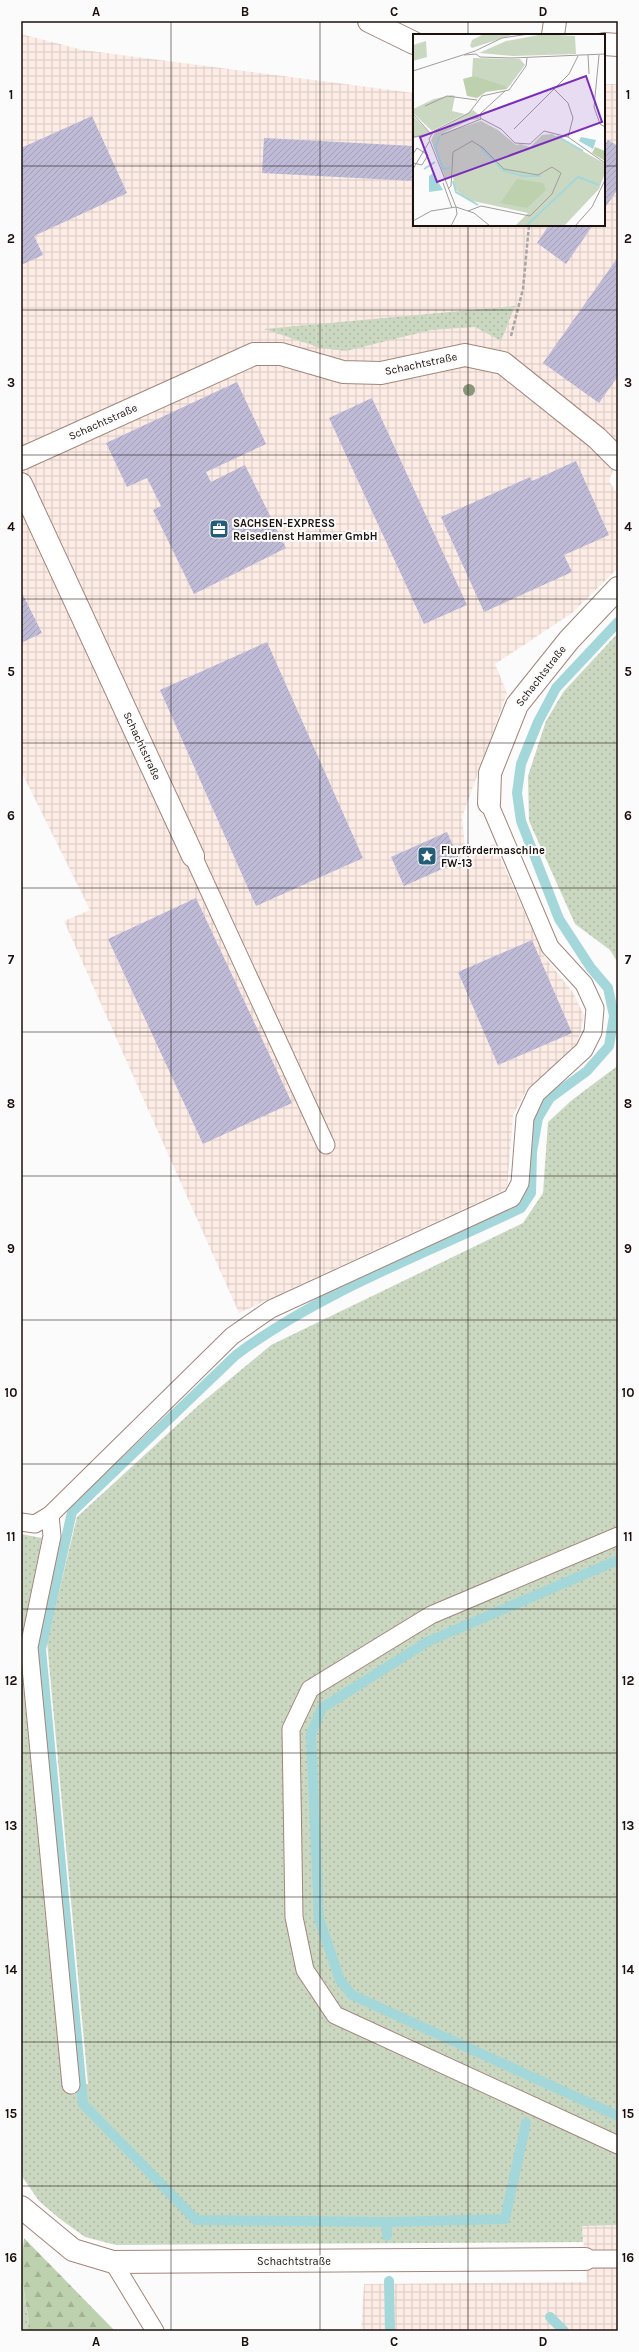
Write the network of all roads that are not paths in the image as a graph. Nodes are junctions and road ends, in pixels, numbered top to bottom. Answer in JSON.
{"nodes":[{"id":1,"x":369,"y":21,"type":"edge"},
{"id":2,"x":555,"y":21,"type":"edge"},
{"id":3,"x":553,"y":34,"type":"edge"},
{"id":4,"x":413,"y":43,"type":"edge"},
{"id":5,"x":605,"y":44,"type":"edge"},
{"id":6,"x":618,"y":45,"type":"edge"},
{"id":7,"x":618,"y":459,"type":"edge"},
{"id":8,"x":21,"y":460,"type":"edge"},
{"id":9,"x":21,"y":484,"type":"edge"},
{"id":10,"x":618,"y":588,"type":"edge"},
{"id":11,"x":489,"y":803,"type":"joint"},
{"id":12,"x":193,"y":856,"type":"joint"},
{"id":13,"x":326,"y":1145,"type":"dead end"},
{"id":14,"x":50,"y":1515,"type":"junction"},
{"id":15,"x":21,"y":1522,"type":"edge"},
{"id":16,"x":618,"y":1536,"type":"edge"},
{"id":17,"x":71,"y":2085,"type":"dead end"},
{"id":18,"x":618,"y":2144,"type":"edge"},
{"id":19,"x":21,"y":2207,"type":"edge"},
{"id":20,"x":585,"y":2259,"type":"joint"},
{"id":21,"x":616,"y":2260,"type":"edge"},
{"id":22,"x":113,"y":2262,"type":"junction"},
{"id":23,"x":155,"y":2331,"type":"edge"}],
"edges":[{"from":1,"to":4,"type":"street"},
{"from":2,"to":3,"type":"street"},
{"from":5,"to":6,"type":"street"},
{"from":7,"to":8,"type":"street","name":"Schachtstraße"},
{"from":9,"to":12,"type":"street","name":"Schachtstraße"},
{"from":10,"to":11,"type":"street","name":"Schachtstraße"},
{"from":11,"to":14,"type":"lane"},
{"from":12,"to":13,"type":"lane"},
{"from":14,"to":15,"type":"lane"},
{"from":14,"to":17,"type":"lane"},
{"from":16,"to":18,"type":"lane"},
{"from":19,"to":22,"type":"street","name":"Schachtstraße"},
{"from":20,"to":21,"type":"lane"},
{"from":20,"to":22,"type":"street","name":"Schachtstraße"},
{"from":22,"to":23,"type":"lane"}]}
